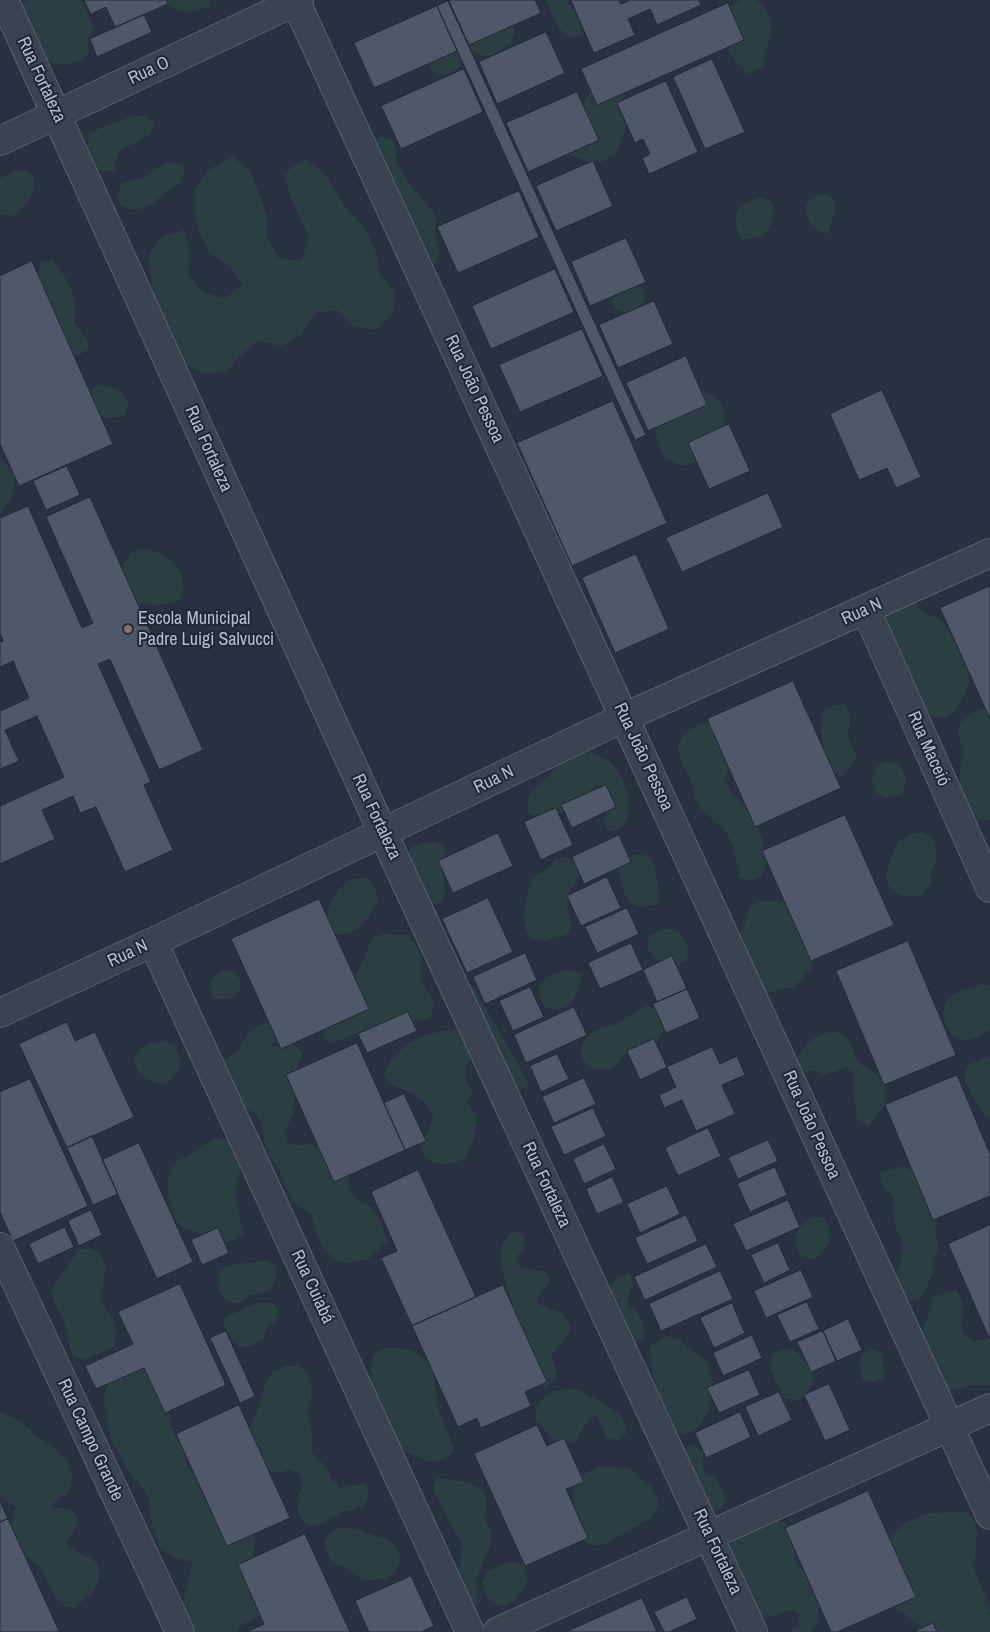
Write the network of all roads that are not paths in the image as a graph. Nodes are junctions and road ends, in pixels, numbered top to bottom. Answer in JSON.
{"nodes":[{"id":1,"x":4,"y":0,"type":"edge"},
{"id":2,"x":296,"y":0,"type":"edge"},
{"id":3,"x":57,"y":114,"type":"junction"},
{"id":4,"x":0,"y":141,"type":"edge"},
{"id":5,"x":990,"y":553,"type":"edge"},
{"id":6,"x":866,"y":610,"type":"junction"},
{"id":7,"x":625,"y":717,"type":"junction"},
{"id":8,"x":383,"y":833,"type":"junction"},
{"id":9,"x":990,"y":888,"type":"edge"},
{"id":10,"x":153,"y":942,"type":"junction"},
{"id":11,"x":0,"y":1013,"type":"edge"},
{"id":12,"x":0,"y":1248,"type":"edge"},
{"id":13,"x":990,"y":1408,"type":"edge"},
{"id":14,"x":949,"y":1426,"type":"junction"},
{"id":15,"x":990,"y":1514,"type":"edge"},
{"id":16,"x":710,"y":1536,"type":"junction"},
{"id":17,"x":180,"y":1632,"type":"edge"},
{"id":18,"x":470,"y":1632,"type":"edge"},
{"id":19,"x":497,"y":1632,"type":"edge"},
{"id":20,"x":753,"y":1632,"type":"edge"}],
"edges":[{"from":1,"to":3,"type":"street","name":"Rua Fortaleza"},
{"from":2,"to":3,"type":"street","name":"Rua O"},
{"from":2,"to":7,"type":"street","name":"Rua João Pessoa"},
{"from":3,"to":4,"type":"street","name":"Rua O"},
{"from":3,"to":8,"type":"street","name":"Rua Fortaleza"},
{"from":5,"to":6,"type":"street","name":"Rua N"},
{"from":6,"to":7,"type":"street","name":"Rua N"},
{"from":6,"to":9,"type":"street","name":"Rua Maceió"},
{"from":7,"to":8,"type":"street","name":"Rua N"},
{"from":7,"to":14,"type":"street","name":"Rua João Pessoa"},
{"from":8,"to":10,"type":"street","name":"Rua N"},
{"from":8,"to":16,"type":"street","name":"Rua Fortaleza"},
{"from":10,"to":11,"type":"street","name":"Rua N"},
{"from":10,"to":18,"type":"street","name":"Rua Cuiabá"},
{"from":12,"to":17,"type":"street","name":"Rua Campo Grande"},
{"from":13,"to":14,"type":"street"},
{"from":14,"to":15,"type":"street","name":"Rua João Pessoa"},
{"from":14,"to":16,"type":"street"},
{"from":16,"to":19,"type":"street"},
{"from":16,"to":20,"type":"street","name":"Rua Fortaleza"}]}
